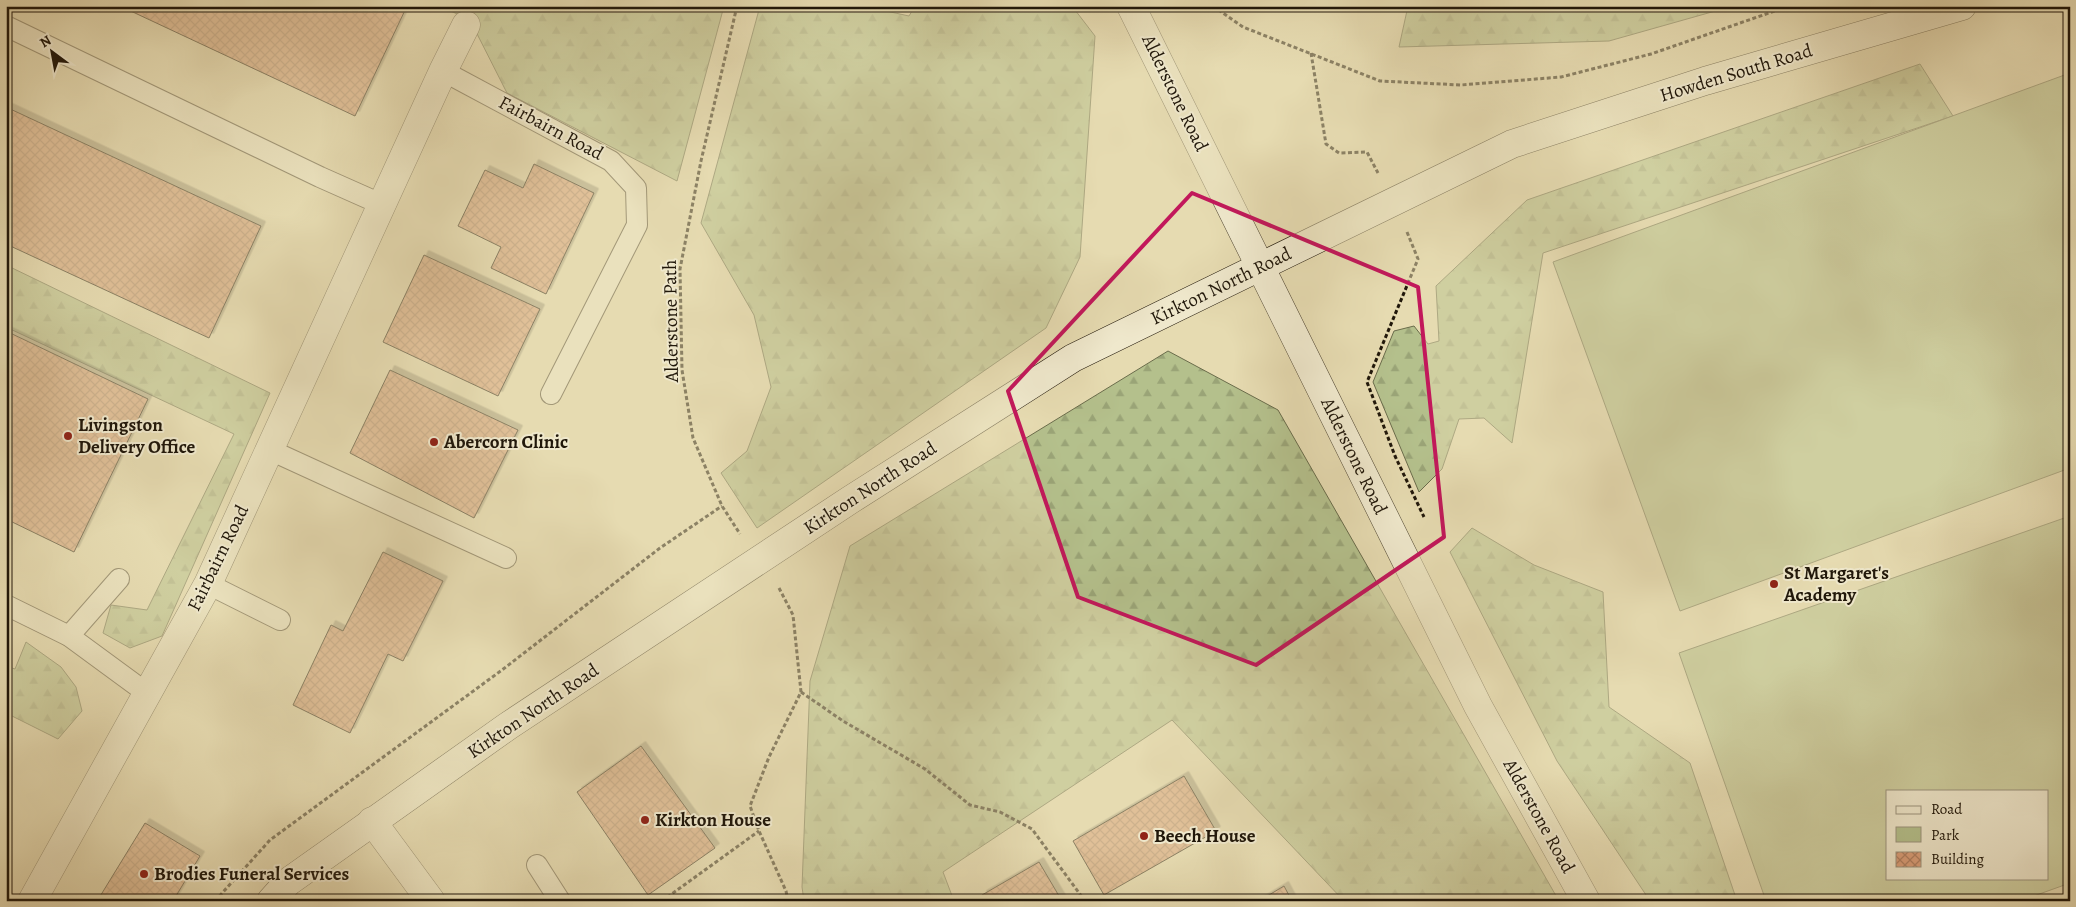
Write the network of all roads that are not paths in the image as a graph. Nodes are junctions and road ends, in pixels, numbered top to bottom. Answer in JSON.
{"nodes":[{"id":1,"x":1131,"y":6,"type":"edge"},
{"id":2,"x":1962,"y":6,"type":"edge"},
{"id":3,"x":466,"y":25,"type":"dead end"},
{"id":4,"x":6,"y":26,"type":"edge"},
{"id":5,"x":443,"y":72,"type":"junction"},
{"id":6,"x":1512,"y":144,"type":"joint"},
{"id":7,"x":383,"y":205,"type":"junction"},
{"id":8,"x":1260,"y":266,"type":"junction"},
{"id":9,"x":551,"y":394,"type":"dead end"},
{"id":10,"x":270,"y":450,"type":"junction"},
{"id":11,"x":506,"y":558,"type":"dead end"},
{"id":12,"x":119,"y":579,"type":"dead end"},
{"id":13,"x":208,"y":584,"type":"junction"},
{"id":14,"x":6,"y":605,"type":"edge"},
{"id":15,"x":280,"y":620,"type":"dead end"},
{"id":16,"x":69,"y":636,"type":"junction"},
{"id":17,"x":148,"y":694,"type":"junction"},
{"id":18,"x":372,"y":821,"type":"junction"},
{"id":19,"x":536,"y":865,"type":"dead end"},
{"id":20,"x":32,"y":901,"type":"edge"},
{"id":21,"x":271,"y":901,"type":"edge"},
{"id":22,"x":431,"y":901,"type":"edge"},
{"id":23,"x":560,"y":901,"type":"edge"},
{"id":24,"x":1586,"y":901,"type":"edge"}],
"edges":[{"from":1,"to":8,"type":"street","name":"Alderstone Road"},
{"from":2,"to":6,"type":"street","name":"Howden South Road"},
{"from":3,"to":5,"type":"street","name":"Fairbairn Road"},
{"from":4,"to":7,"type":"lane"},
{"from":5,"to":7,"type":"street","name":"Fairbairn Road"},
{"from":5,"to":9,"type":"lane","name":"Fairbairn Road"},
{"from":6,"to":8,"type":"street","name":"Kirkton North Road"},
{"from":7,"to":10,"type":"street","name":"Fairbairn Road"},
{"from":8,"to":18,"type":"street","name":"Kirkton North Road"},
{"from":8,"to":24,"type":"street","name":"Alderstone Road"},
{"from":10,"to":11,"type":"lane"},
{"from":10,"to":13,"type":"street","name":"Fairbairn Road"},
{"from":12,"to":16,"type":"lane"},
{"from":13,"to":15,"type":"lane"},
{"from":13,"to":17,"type":"street","name":"Fairbairn Road"},
{"from":14,"to":16,"type":"lane"},
{"from":16,"to":17,"type":"lane"},
{"from":17,"to":20,"type":"street","name":"Fairbairn Road"},
{"from":18,"to":21,"type":"street","name":"Kirkton North Road"},
{"from":18,"to":22,"type":"street"},
{"from":19,"to":23,"type":"lane"}]}
